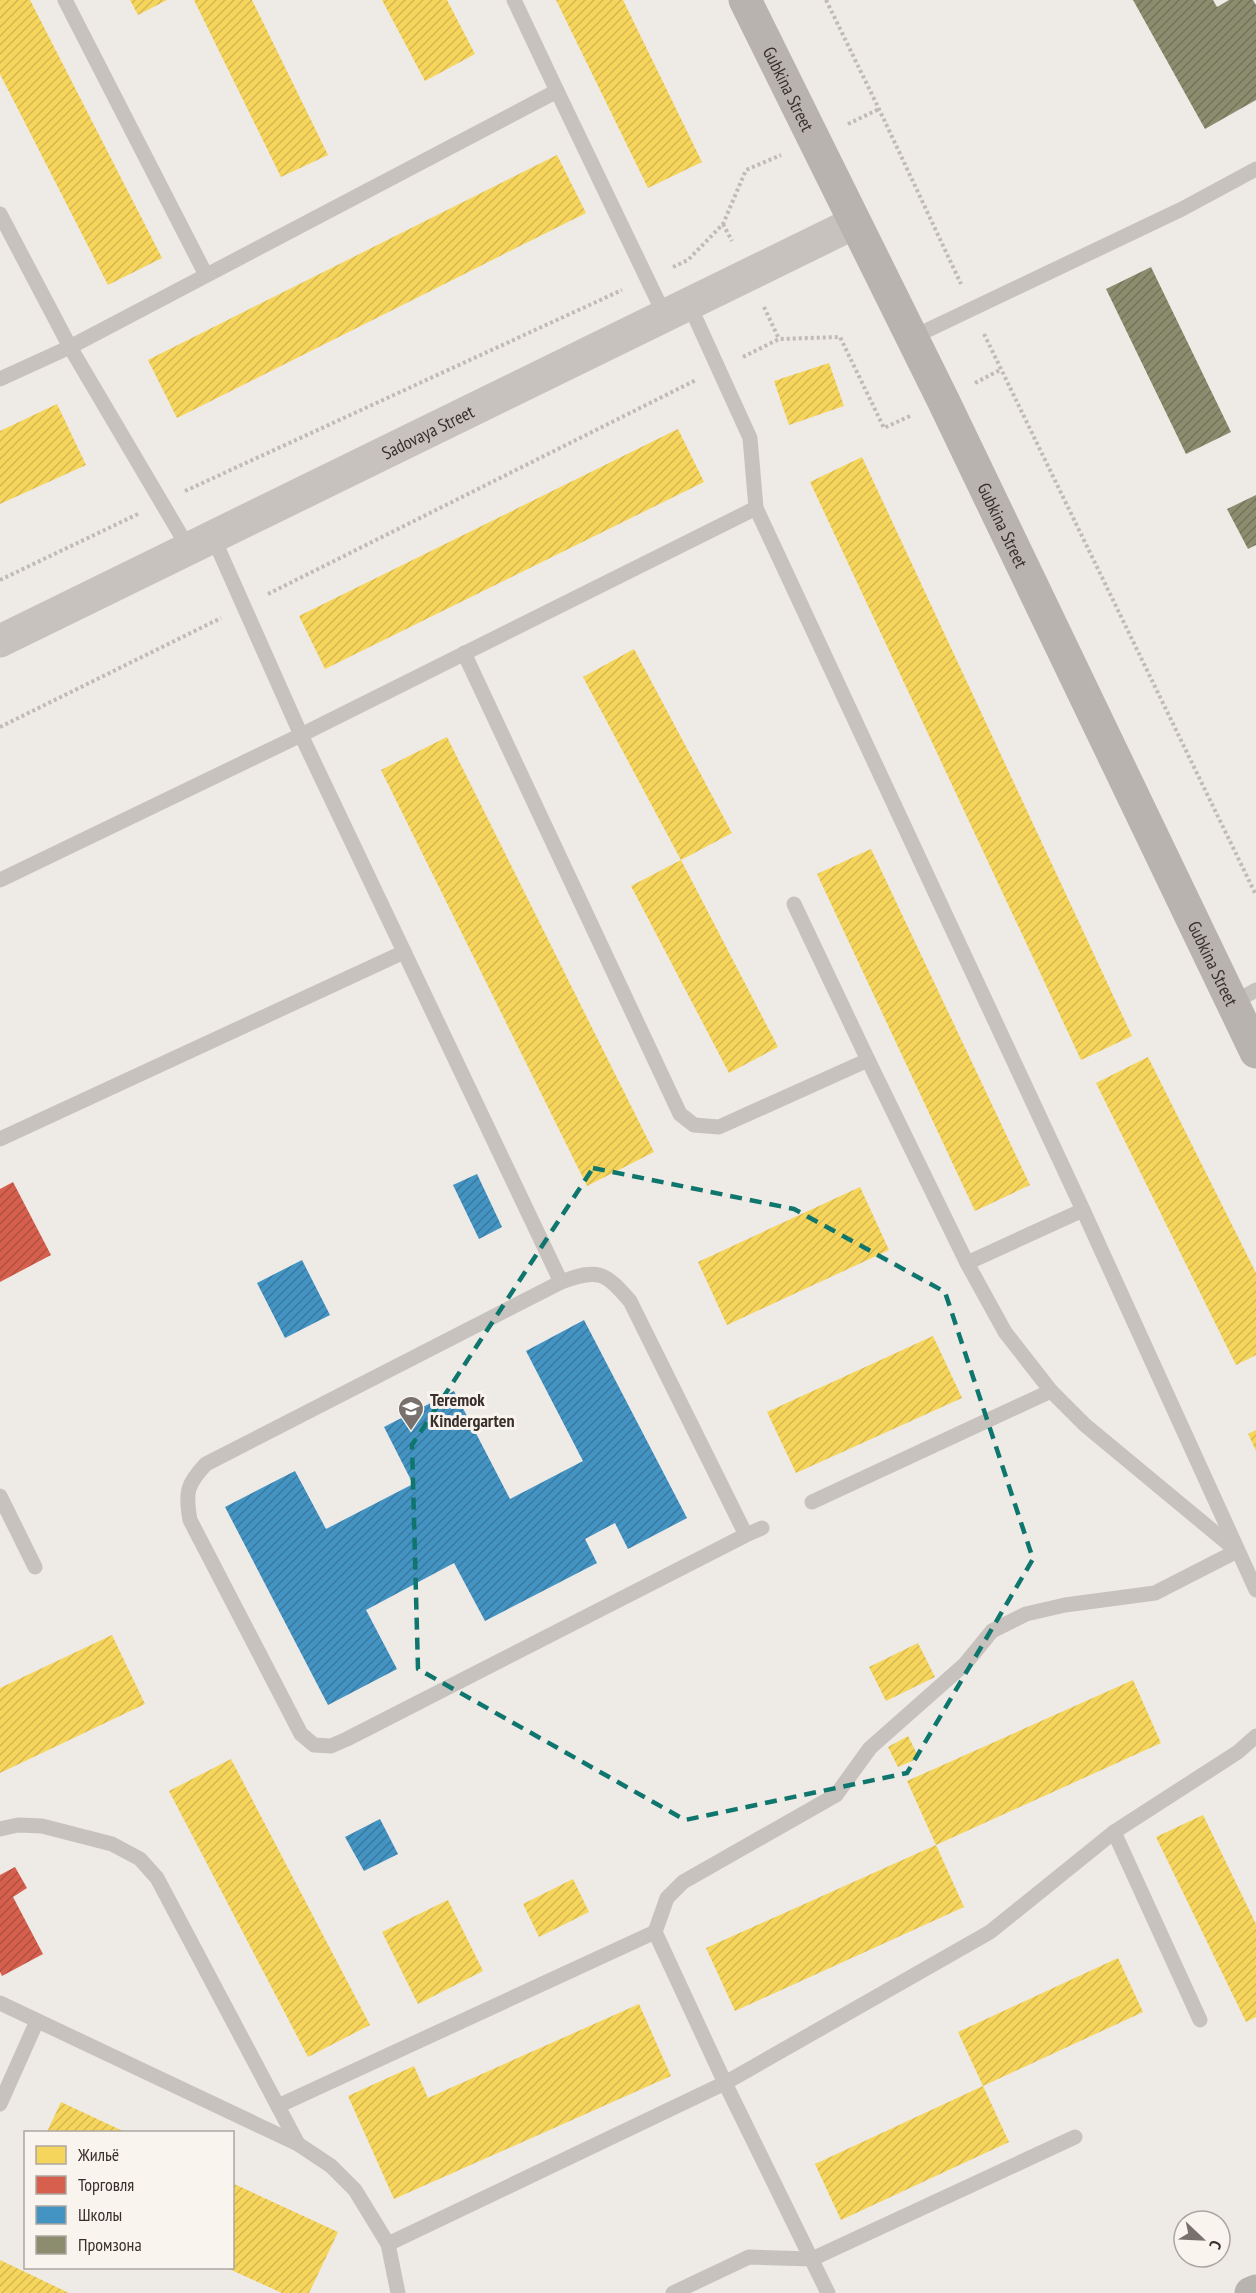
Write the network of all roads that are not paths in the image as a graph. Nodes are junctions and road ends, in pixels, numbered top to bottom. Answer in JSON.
{"nodes":[{"id":1,"x":65,"y":0,"type":"edge"},
{"id":2,"x":514,"y":0,"type":"edge"},
{"id":3,"x":745,"y":0,"type":"edge"},
{"id":4,"x":557,"y":91,"type":"junction"},
{"id":5,"x":1256,"y":169,"type":"edge"},
{"id":6,"x":0,"y":214,"type":"edge"},
{"id":7,"x":854,"y":223,"type":"junction"},
{"id":8,"x":206,"y":275,"type":"junction"},
{"id":9,"x":677,"y":310,"type":"junction"},
{"id":10,"x":911,"y":338,"type":"junction"},
{"id":11,"x":70,"y":346,"type":"junction"},
{"id":12,"x":0,"y":379,"type":"edge"},
{"id":13,"x":756,"y":508,"type":"junction"},
{"id":14,"x":201,"y":543,"type":"junction"},
{"id":15,"x":0,"y":641,"type":"edge"},
{"id":16,"x":464,"y":653,"type":"junction"},
{"id":17,"x":301,"y":735,"type":"junction"},
{"id":18,"x":0,"y":880,"type":"edge"},
{"id":19,"x":794,"y":904,"type":"dead end"},
{"id":20,"x":404,"y":952,"type":"junction"},
{"id":21,"x":1244,"y":997,"type":"edge"},
{"id":22,"x":1256,"y":1052,"type":"edge"},
{"id":23,"x":868,"y":1060,"type":"junction"},
{"id":24,"x":0,"y":1139,"type":"edge"},
{"id":25,"x":1083,"y":1210,"type":"junction"},
{"id":26,"x":967,"y":1263,"type":"junction"},
{"id":27,"x":561,"y":1282,"type":"junction"},
{"id":28,"x":1051,"y":1390,"type":"junction"},
{"id":29,"x":0,"y":1496,"type":"edge"},
{"id":30,"x":812,"y":1502,"type":"dead end"},
{"id":31,"x":762,"y":1528,"type":"dead end"},
{"id":32,"x":746,"y":1535,"type":"junction"},
{"id":33,"x":1238,"y":1551,"type":"junction"},
{"id":34,"x":35,"y":1567,"type":"dead end"},
{"id":35,"x":1256,"y":1590,"type":"edge"},
{"id":36,"x":1256,"y":1736,"type":"edge"},
{"id":37,"x":0,"y":1829,"type":"edge"},
{"id":38,"x":1114,"y":1832,"type":"junction"},
{"id":39,"x":655,"y":1932,"type":"junction"},
{"id":40,"x":0,"y":2003,"type":"edge"},
{"id":41,"x":1200,"y":2020,"type":"dead end"},
{"id":42,"x":37,"y":2021,"type":"junction"},
{"id":43,"x":724,"y":2083,"type":"junction"},
{"id":44,"x":0,"y":2104,"type":"edge"},
{"id":45,"x":278,"y":2106,"type":"junction"},
{"id":46,"x":1075,"y":2137,"type":"dead end"},
{"id":47,"x":298,"y":2144,"type":"junction"},
{"id":48,"x":388,"y":2244,"type":"junction"},
{"id":49,"x":812,"y":2259,"type":"junction"},
{"id":50,"x":1256,"y":2291,"type":"edge"},
{"id":51,"x":398,"y":2293,"type":"edge"},
{"id":52,"x":673,"y":2293,"type":"edge"},
{"id":53,"x":828,"y":2293,"type":"edge"},
{"id":54,"x":1251,"y":2293,"type":"edge"}],
"edges":[{"from":1,"to":8,"type":"lane"},
{"from":2,"to":4,"type":"lane"},
{"from":3,"to":7,"type":"main road","name":"Gubkina Street"},
{"from":4,"to":8,"type":"lane"},
{"from":4,"to":9,"type":"lane"},
{"from":5,"to":10,"type":"lane"},
{"from":6,"to":11,"type":"lane"},
{"from":7,"to":9,"type":"street","name":"Sadovaya Street"},
{"from":7,"to":10,"type":"main road","name":"Gubkina Street"},
{"from":8,"to":11,"type":"lane"},
{"from":9,"to":13,"type":"lane"},
{"from":9,"to":14,"type":"street","name":"Sadovaya Street"},
{"from":10,"to":21,"type":"main road","name":"Gubkina Street"},
{"from":11,"to":12,"type":"lane"},
{"from":11,"to":14,"type":"lane"},
{"from":13,"to":16,"type":"lane"},
{"from":13,"to":25,"type":"lane"},
{"from":14,"to":15,"type":"street","name":"Sadovaya Street"},
{"from":14,"to":17,"type":"lane"},
{"from":16,"to":17,"type":"lane"},
{"from":16,"to":23,"type":"lane"},
{"from":17,"to":18,"type":"lane"},
{"from":17,"to":20,"type":"lane"},
{"from":19,"to":23,"type":"lane"},
{"from":20,"to":24,"type":"lane"},
{"from":20,"to":27,"type":"lane"},
{"from":21,"to":22,"type":"main road","name":"Gubkina Street"},
{"from":23,"to":26,"type":"lane"},
{"from":25,"to":26,"type":"lane"},
{"from":25,"to":33,"type":"lane"},
{"from":26,"to":28,"type":"lane"},
{"from":27,"to":32,"type":"lane"},
{"from":27,"to":32,"type":"lane"},
{"from":28,"to":30,"type":"lane"},
{"from":28,"to":33,"type":"lane"},
{"from":29,"to":34,"type":"lane"},
{"from":31,"to":32,"type":"lane"},
{"from":33,"to":35,"type":"lane"},
{"from":33,"to":39,"type":"lane"},
{"from":36,"to":38,"type":"lane"},
{"from":37,"to":45,"type":"lane"},
{"from":38,"to":41,"type":"lane"},
{"from":38,"to":43,"type":"lane"},
{"from":39,"to":43,"type":"lane"},
{"from":39,"to":45,"type":"lane"},
{"from":40,"to":42,"type":"lane"},
{"from":42,"to":44,"type":"lane"},
{"from":42,"to":47,"type":"lane"},
{"from":43,"to":48,"type":"lane"},
{"from":43,"to":49,"type":"lane"},
{"from":45,"to":47,"type":"lane"},
{"from":46,"to":49,"type":"lane"},
{"from":47,"to":48,"type":"lane"},
{"from":48,"to":51,"type":"lane"},
{"from":49,"to":52,"type":"lane"},
{"from":49,"to":53,"type":"lane"},
{"from":50,"to":54,"type":"main road"}]}
